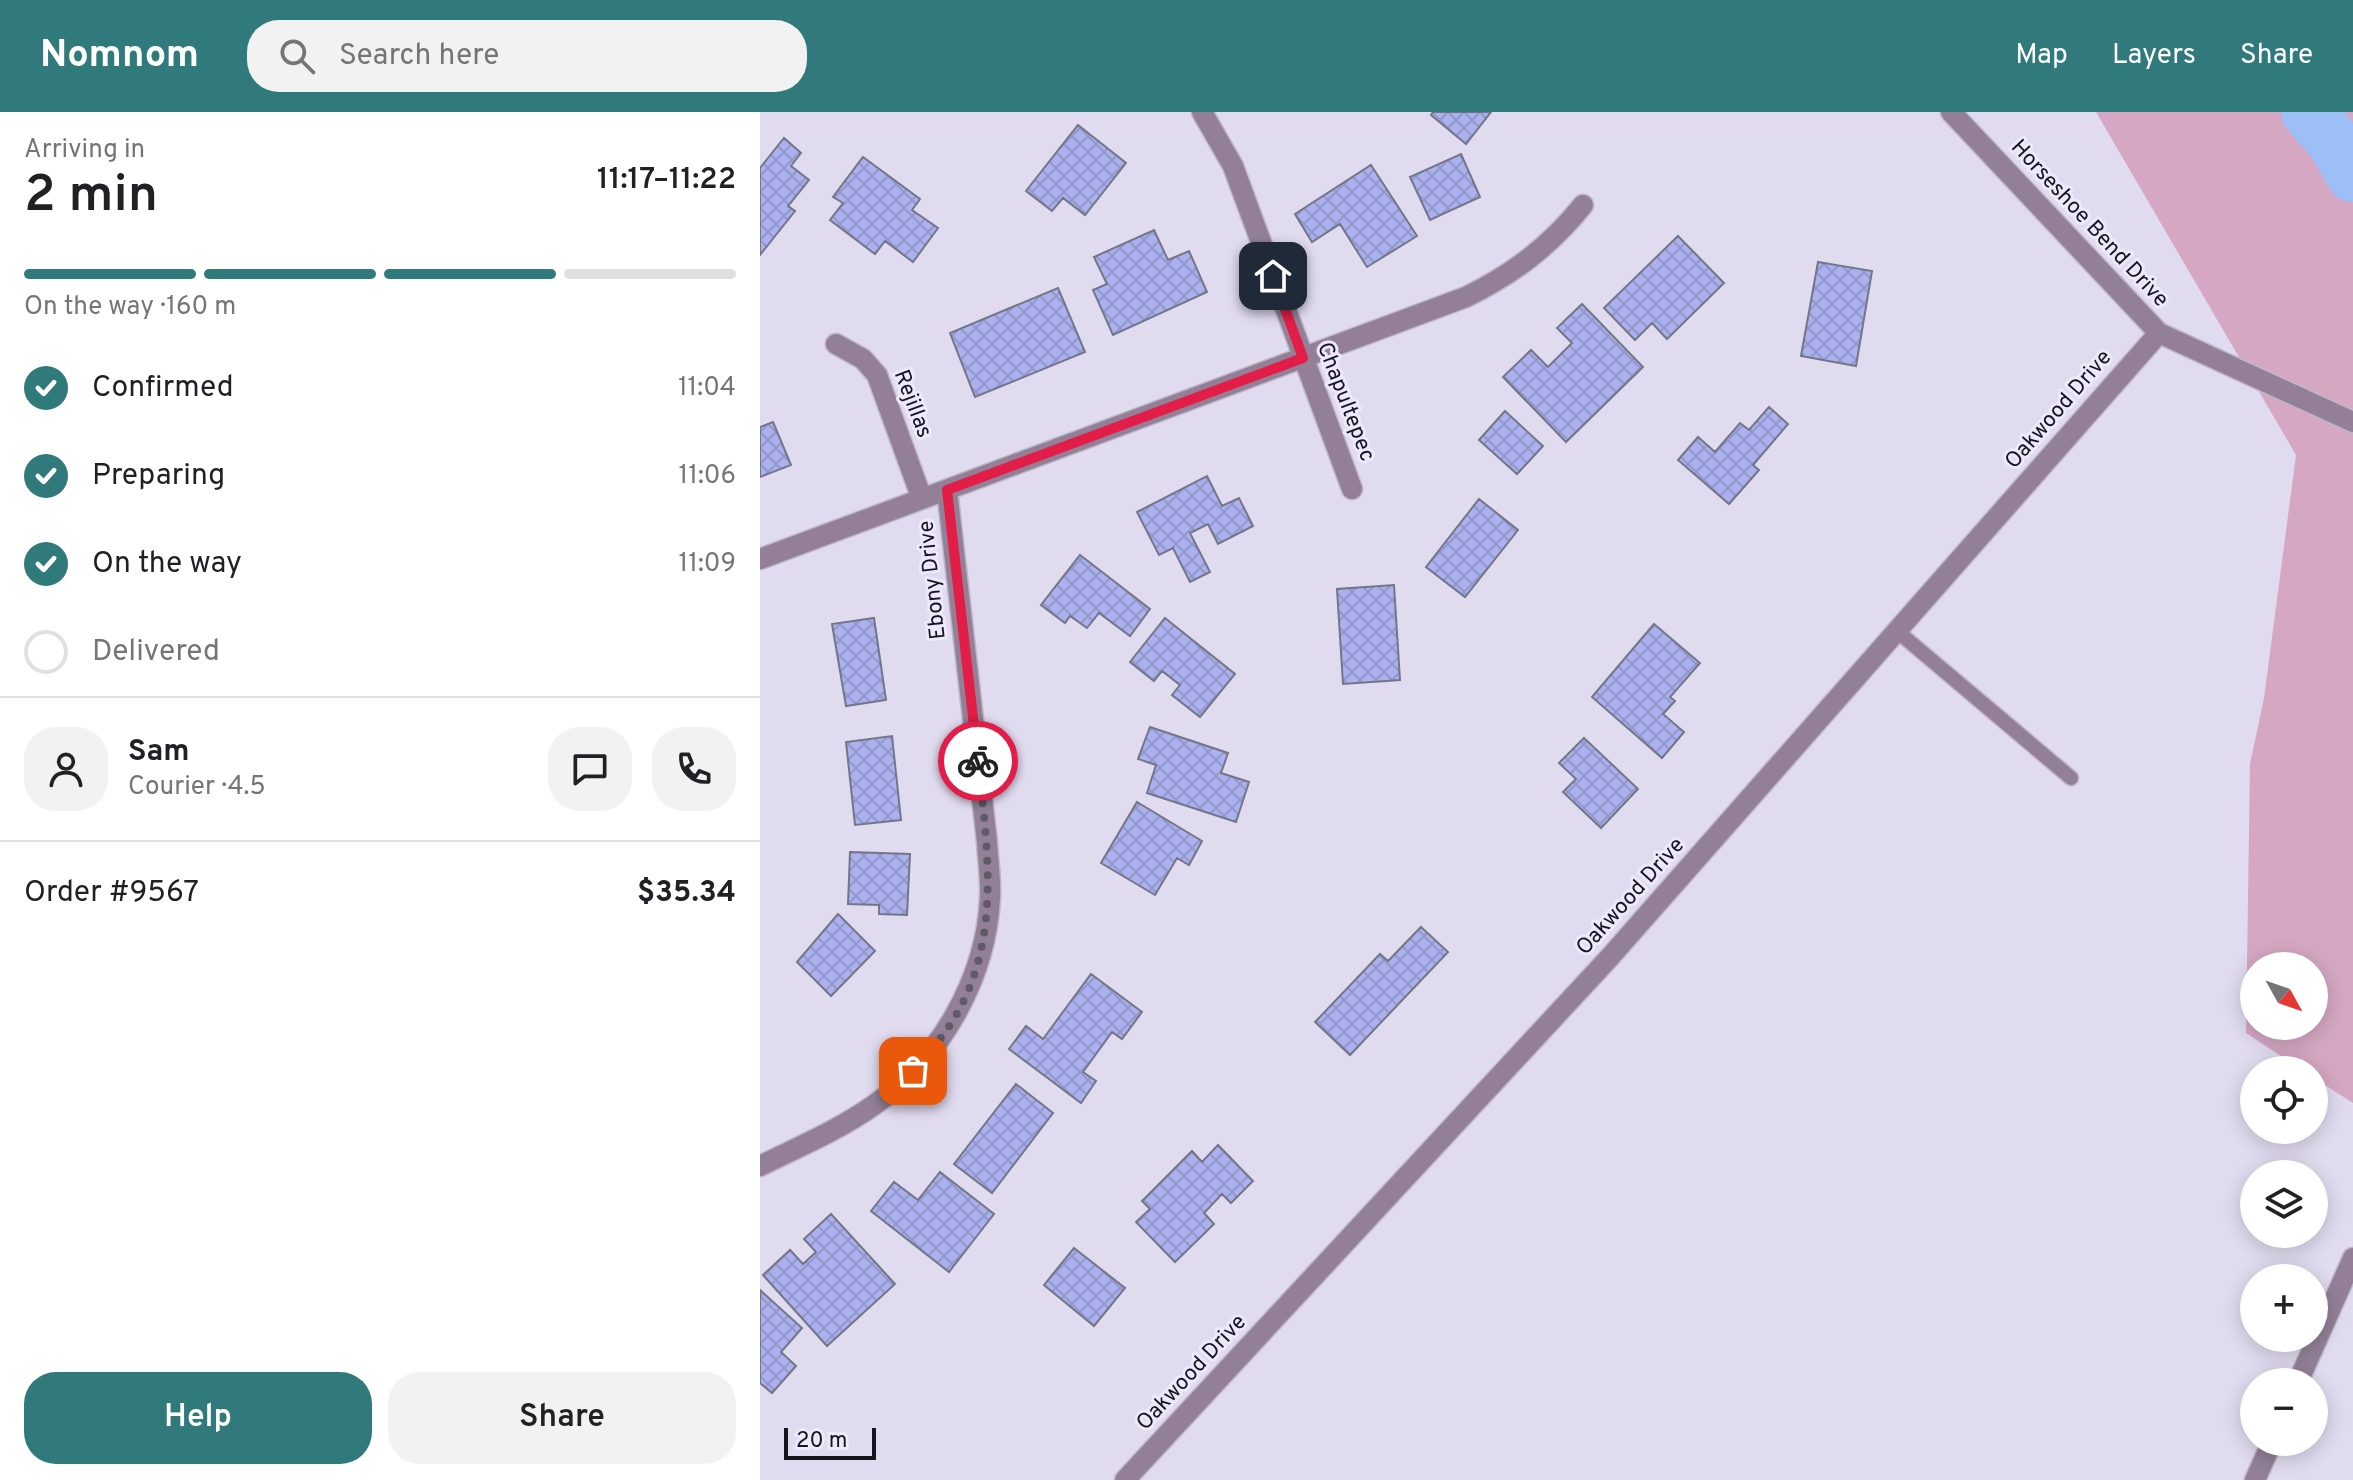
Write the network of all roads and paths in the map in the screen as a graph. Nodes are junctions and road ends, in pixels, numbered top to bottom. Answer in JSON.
{"nodes":[{"id":1,"x":1202,"y":112,"type":"edge"},
{"id":2,"x":1951,"y":112,"type":"edge"},
{"id":3,"x":1583,"y":205,"type":"dead end"},
{"id":4,"x":2159,"y":333,"type":"junction"},
{"id":5,"x":836,"y":344,"type":"dead end"},
{"id":6,"x":1303,"y":358,"type":"junction"},
{"id":7,"x":2353,"y":422,"type":"edge"},
{"id":8,"x":1352,"y":489,"type":"dead end"},
{"id":9,"x":947,"y":490,"type":"junction"},
{"id":10,"x":922,"y":499,"type":"junction"},
{"id":11,"x":760,"y":559,"type":"edge"},
{"id":12,"x":1897,"y":631,"type":"junction"},
{"id":13,"x":2071,"y":778,"type":"dead end"},
{"id":14,"x":760,"y":1166,"type":"edge"},
{"id":15,"x":2353,"y":1258,"type":"edge"},
{"id":16,"x":2304,"y":1368,"type":"edge"},
{"id":17,"x":2266,"y":1456,"type":"edge"},
{"id":18,"x":1125,"y":1480,"type":"edge"},
{"id":19,"x":2255,"y":1480,"type":"edge"}],
"edges":[{"from":1,"to":6,"type":"street","name":"Chapultepec"},
{"from":2,"to":4,"type":"street","name":"Horseshoe Bend Drive"},
{"from":3,"to":6,"type":"street","name":"Ebony Drive"},
{"from":4,"to":7,"type":"street"},
{"from":4,"to":12,"type":"street","name":"Oakwood Drive"},
{"from":5,"to":10,"type":"street","name":"Rejillas"},
{"from":6,"to":8,"type":"street","name":"Chapultepec"},
{"from":6,"to":9,"type":"street","name":"Ebony Drive"},
{"from":9,"to":10,"type":"street"},
{"from":9,"to":14,"type":"street","name":"Ebony Drive"},
{"from":10,"to":11,"type":"street"},
{"from":12,"to":13,"type":"lane"},
{"from":12,"to":18,"type":"street","name":"Oakwood Drive"},
{"from":15,"to":16,"type":"street"},
{"from":17,"to":19,"type":"street"}]}
